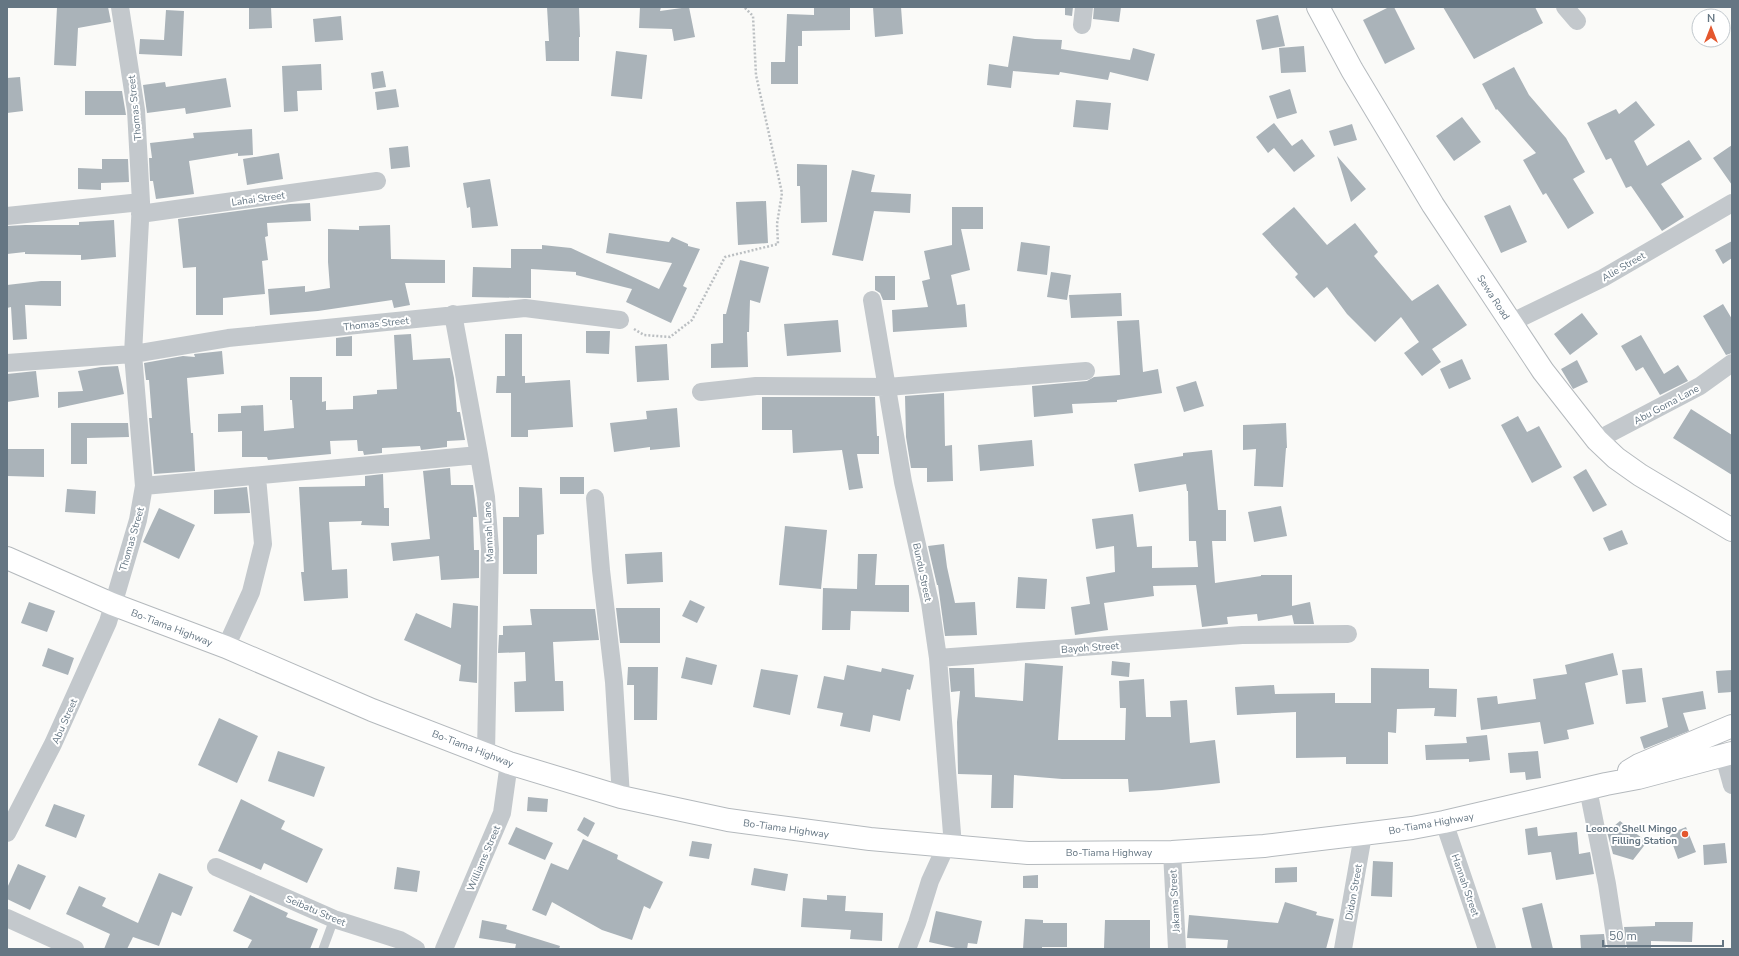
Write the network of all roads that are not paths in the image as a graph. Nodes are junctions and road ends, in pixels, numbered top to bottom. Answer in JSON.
{"nodes":[{"id":1,"x":120,"y":7,"type":"edge"},
{"id":2,"x":1084,"y":7,"type":"edge"},
{"id":3,"x":1318,"y":7,"type":"edge"},
{"id":4,"x":1565,"y":7,"type":"edge"},
{"id":5,"x":1576,"y":21,"type":"dead end"},
{"id":6,"x":1082,"y":25,"type":"dead end"},
{"id":7,"x":377,"y":182,"type":"dead end"},
{"id":8,"x":1732,"y":203,"type":"edge"},
{"id":9,"x":141,"y":208,"type":"junction"},
{"id":10,"x":7,"y":216,"type":"edge"},
{"id":11,"x":872,"y":300,"type":"dead end"},
{"id":12,"x":453,"y":314,"type":"junction"},
{"id":13,"x":620,"y":320,"type":"road end"},
{"id":14,"x":1510,"y":323,"type":"junction"},
{"id":15,"x":133,"y":354,"type":"junction"},
{"id":16,"x":7,"y":363,"type":"edge"},
{"id":17,"x":1732,"y":363,"type":"edge"},
{"id":18,"x":1086,"y":371,"type":"dead end"},
{"id":19,"x":887,"y":387,"type":"junction"},
{"id":20,"x":701,"y":392,"type":"dead end"},
{"id":21,"x":1597,"y":440,"type":"junction"},
{"id":22,"x":479,"y":455,"type":"junction"},
{"id":23,"x":257,"y":476,"type":"junction"},
{"id":24,"x":144,"y":486,"type":"junction"},
{"id":25,"x":595,"y":498,"type":"dead end"},
{"id":26,"x":1732,"y":530,"type":"edge"},
{"id":27,"x":7,"y":558,"type":"edge"},
{"id":28,"x":112,"y":604,"type":"junction"},
{"id":29,"x":1348,"y":634,"type":"dead end"},
{"id":30,"x":226,"y":647,"type":"junction"},
{"id":31,"x":938,"y":658,"type":"junction"},
{"id":32,"x":1732,"y":726,"type":"edge"},
{"id":33,"x":486,"y":754,"type":"junction"},
{"id":34,"x":1728,"y":754,"type":"edge"},
{"id":35,"x":509,"y":762,"type":"junction"},
{"id":36,"x":1732,"y":785,"type":"edge"},
{"id":37,"x":1597,"y":787,"type":"junction"},
{"id":38,"x":620,"y":797,"type":"junction"},
{"id":39,"x":15,"y":799,"type":"edge"},
{"id":40,"x":1444,"y":822,"type":"junction"},
{"id":41,"x":7,"y":833,"type":"edge"},
{"id":42,"x":1363,"y":835,"type":"junction"},
{"id":43,"x":949,"y":846,"type":"junction"},
{"id":44,"x":1172,"y":852,"type":"junction"},
{"id":45,"x":216,"y":867,"type":"dead end"},
{"id":46,"x":7,"y":918,"type":"edge"},
{"id":47,"x":334,"y":919,"type":"junction"},
{"id":48,"x":75,"y":949,"type":"edge"},
{"id":49,"x":323,"y":949,"type":"edge"},
{"id":50,"x":416,"y":949,"type":"edge"},
{"id":51,"x":444,"y":949,"type":"edge"},
{"id":52,"x":907,"y":949,"type":"edge"},
{"id":53,"x":1176,"y":949,"type":"edge"},
{"id":54,"x":1343,"y":949,"type":"edge"},
{"id":55,"x":1487,"y":949,"type":"edge"},
{"id":56,"x":1617,"y":949,"type":"edge"}],
"edges":[{"from":1,"to":9,"type":"street","name":"Thomas Street"},
{"from":2,"to":6,"type":"street"},
{"from":3,"to":14,"type":"main road","name":"Sewa Road"},
{"from":4,"to":5,"type":"street"},
{"from":7,"to":9,"type":"street","name":"Lahai Street"},
{"from":8,"to":14,"type":"street","name":"Alie Street"},
{"from":9,"to":10,"type":"street","name":"Lahai Street"},
{"from":9,"to":15,"type":"street","name":"Thomas Street"},
{"from":11,"to":19,"type":"street","name":"Bundu Street"},
{"from":12,"to":13,"type":"street","name":"Thomas Street"},
{"from":12,"to":15,"type":"street","name":"Thomas Street"},
{"from":12,"to":22,"type":"street","name":"Mannah Lane"},
{"from":14,"to":21,"type":"main road","name":"Sewa Road"},
{"from":15,"to":16,"type":"street","name":"Thomas Street"},
{"from":15,"to":24,"type":"street","name":"Thomas Street"},
{"from":17,"to":21,"type":"street","name":"Abu Goma Lane"},
{"from":18,"to":19,"type":"street"},
{"from":19,"to":20,"type":"street"},
{"from":19,"to":31,"type":"street","name":"Bundu Street"},
{"from":21,"to":26,"type":"main road","name":"Sewa Road"},
{"from":22,"to":23,"type":"street"},
{"from":22,"to":33,"type":"street","name":"Mannah Lane"},
{"from":23,"to":24,"type":"street"},
{"from":23,"to":30,"type":"street"},
{"from":24,"to":28,"type":"street","name":"Thomas Street"},
{"from":25,"to":38,"type":"street"},
{"from":27,"to":28,"type":"main road","name":"Bo-Tiama Highway"},
{"from":28,"to":30,"type":"main road","name":"Bo-Tiama Highway"},
{"from":28,"to":39,"type":"street","name":"Abu Street"},
{"from":29,"to":31,"type":"street","name":"Bayoh Street"},
{"from":30,"to":33,"type":"main road","name":"Bo-Tiama Highway"},
{"from":31,"to":43,"type":"street","name":"Bundu Street"},
{"from":32,"to":37,"type":"main road","name":"Bo-Tiama Highway"},
{"from":33,"to":35,"type":"main road","name":"Bo-Tiama Highway"},
{"from":34,"to":36,"type":"street"},
{"from":34,"to":37,"type":"main road","name":"Bo-Tiama Highway"},
{"from":35,"to":38,"type":"main road","name":"Bo-Tiama Highway"},
{"from":35,"to":51,"type":"street","name":"Williams Street"},
{"from":37,"to":40,"type":"main road","name":"Bo-Tiama Highway"},
{"from":37,"to":56,"type":"street"},
{"from":38,"to":43,"type":"main road","name":"Bo-Tiama Highway"},
{"from":39,"to":41,"type":"street","name":"Abu Street"},
{"from":40,"to":42,"type":"main road","name":"Bo-Tiama Highway"},
{"from":40,"to":55,"type":"street","name":"Hannah Street"},
{"from":42,"to":44,"type":"main road","name":"Bo-Tiama Highway"},
{"from":42,"to":54,"type":"street","name":"Didon Street"},
{"from":43,"to":44,"type":"main road","name":"Bo-Tiama Highway"},
{"from":43,"to":52,"type":"street"},
{"from":44,"to":53,"type":"street","name":"Jakama Street"},
{"from":45,"to":47,"type":"street","name":"Seibatu Street"},
{"from":46,"to":48,"type":"street"},
{"from":47,"to":49,"type":"lane"},
{"from":47,"to":50,"type":"street","name":"Seibatu Street"}]}
